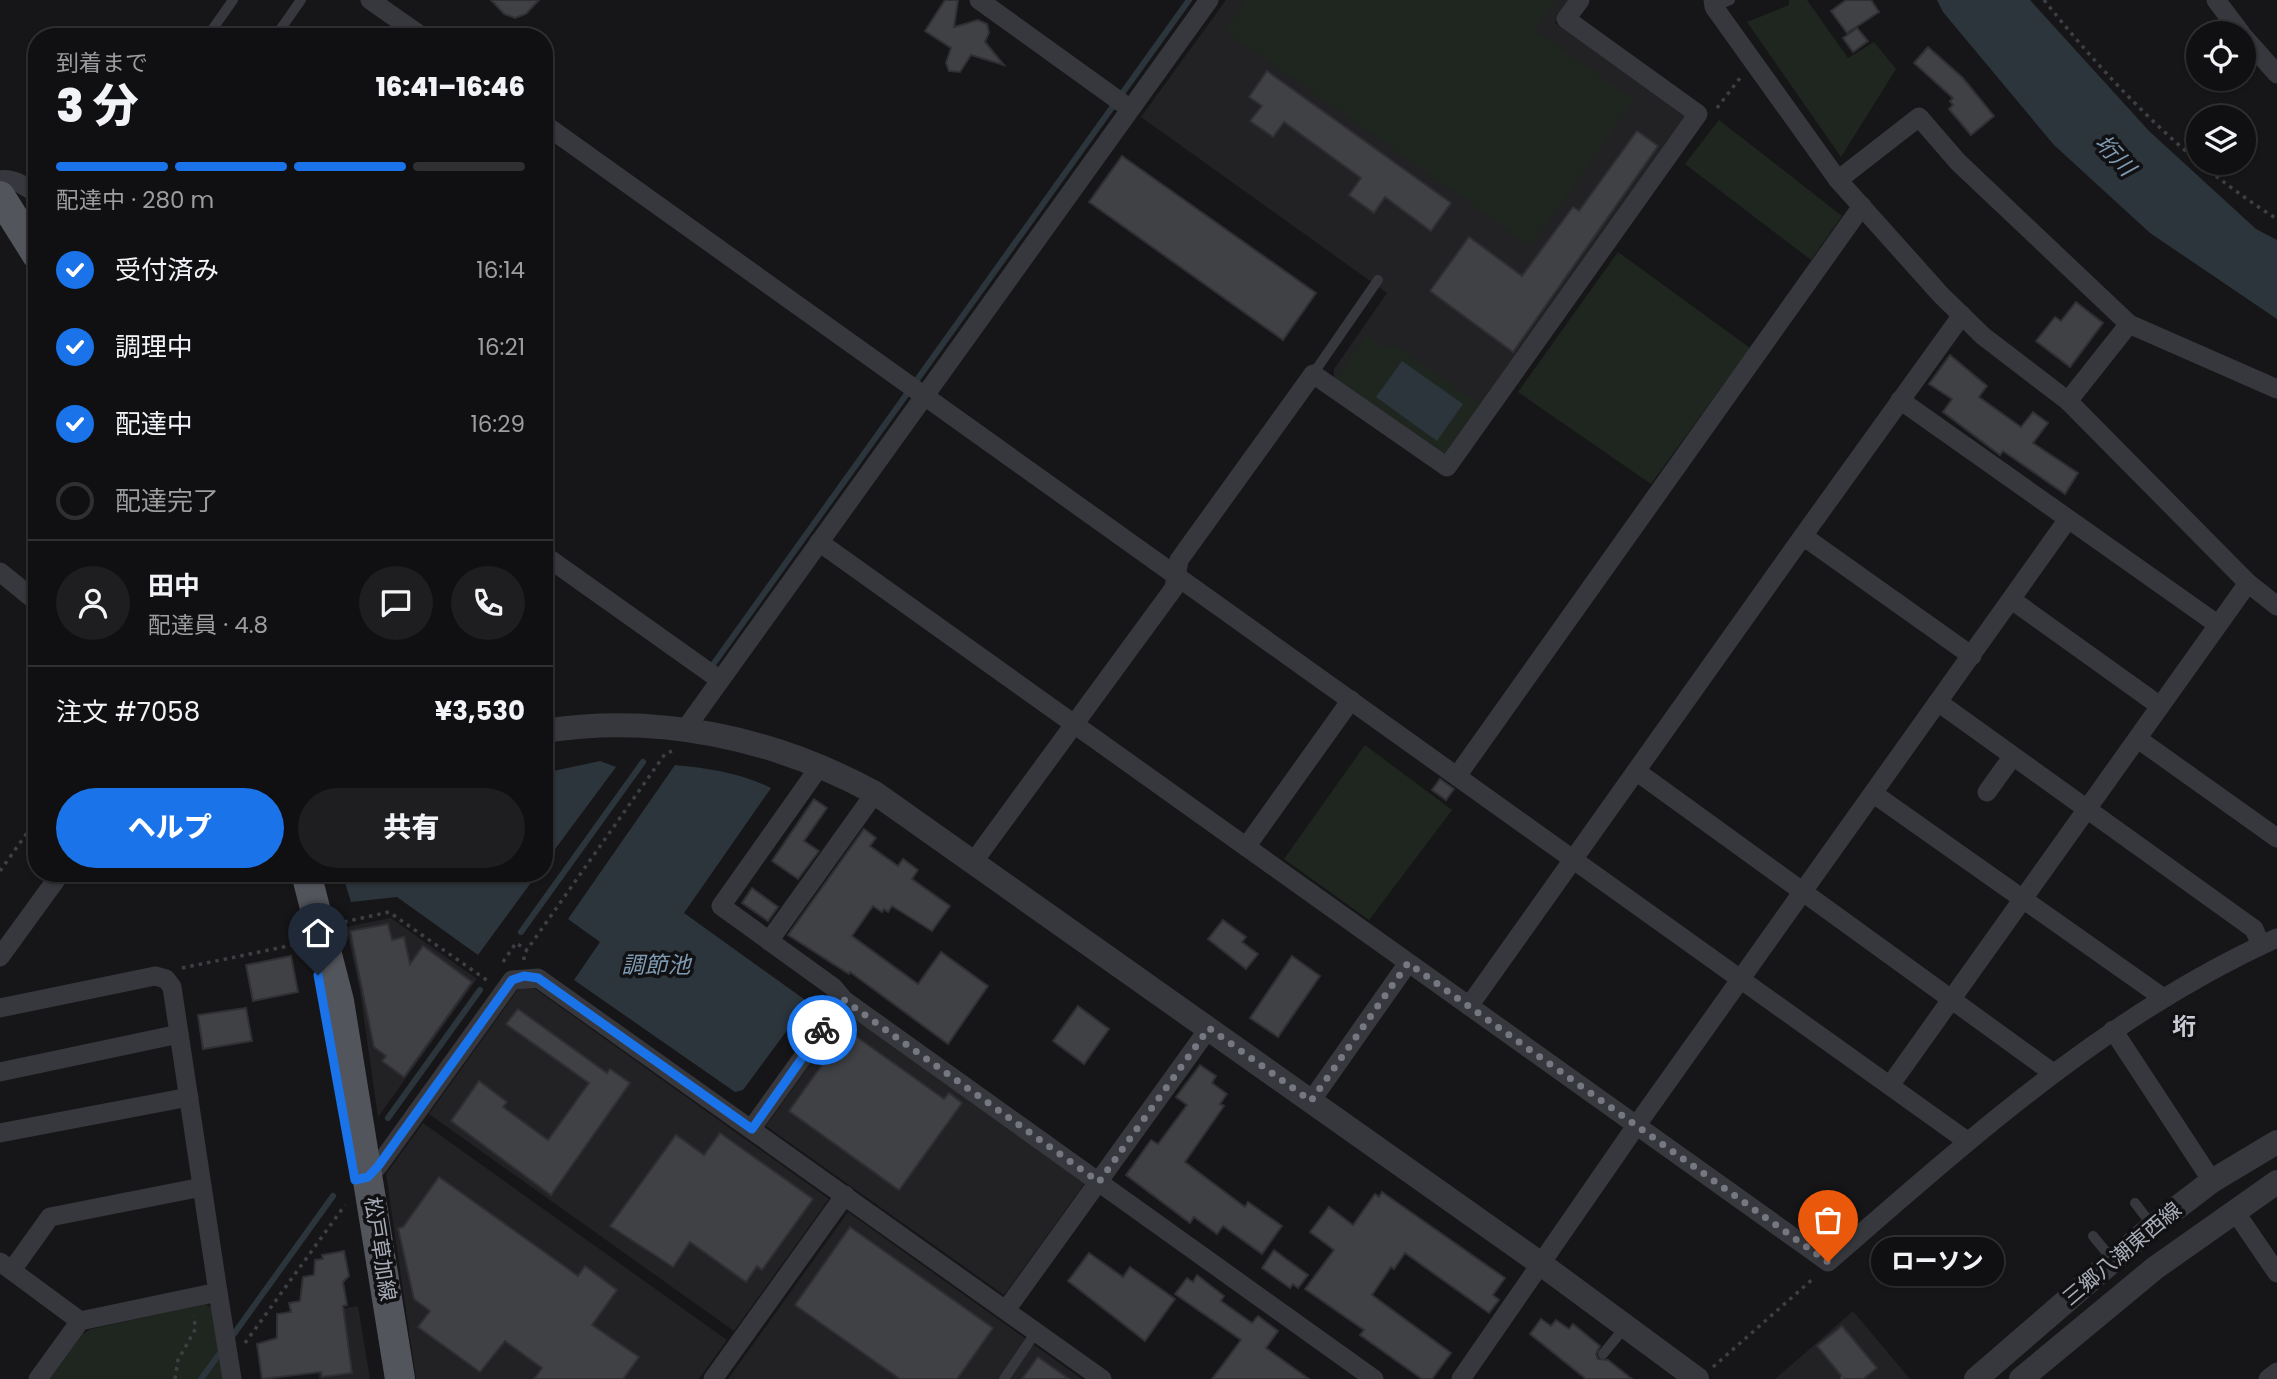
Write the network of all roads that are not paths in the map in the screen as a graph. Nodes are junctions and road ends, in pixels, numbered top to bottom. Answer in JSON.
{"nodes":[{"id":1,"x":233,"y":0,"type":"edge"},
{"id":2,"x":301,"y":0,"type":"edge"},
{"id":3,"x":370,"y":0,"type":"edge"},
{"id":4,"x":979,"y":0,"type":"edge"},
{"id":5,"x":1209,"y":0,"type":"edge"},
{"id":6,"x":1580,"y":0,"type":"edge"},
{"id":7,"x":2216,"y":0,"type":"edge"},
{"id":8,"x":1719,"y":2,"type":"edge"},
{"id":9,"x":2232,"y":21,"type":"edge"},
{"id":10,"x":213,"y":28,"type":"edge"},
{"id":11,"x":281,"y":28,"type":"edge"},
{"id":12,"x":407,"y":28,"type":"edge"},
{"id":13,"x":2256,"y":51,"type":"edge"},
{"id":14,"x":2277,"y":74,"type":"edge"},
{"id":15,"x":1129,"y":108,"type":"junction"},
{"id":16,"x":553,"y":130,"type":"edge"},
{"id":17,"x":0,"y":180,"type":"edge"},
{"id":18,"x":1838,"y":180,"type":"junction"},
{"id":19,"x":28,"y":188,"type":"edge"},
{"id":20,"x":0,"y":196,"type":"edge"},
{"id":21,"x":1862,"y":206,"type":"junction"},
{"id":22,"x":28,"y":241,"type":"edge"},
{"id":23,"x":1378,"y":280,"type":"dead end"},
{"id":24,"x":1962,"y":315,"type":"junction"},
{"id":25,"x":2129,"y":324,"type":"junction"},
{"id":26,"x":1313,"y":374,"type":"junction"},
{"id":27,"x":2277,"y":389,"type":"edge"},
{"id":28,"x":915,"y":390,"type":"junction"},
{"id":29,"x":1900,"y":400,"type":"junction"},
{"id":30,"x":2068,"y":401,"type":"junction"},
{"id":31,"x":2068,"y":519,"type":"junction"},
{"id":32,"x":1803,"y":536,"type":"junction"},
{"id":33,"x":819,"y":542,"type":"junction"},
{"id":34,"x":553,"y":561,"type":"edge"},
{"id":35,"x":0,"y":572,"type":"edge"},
{"id":36,"x":1176,"y":576,"type":"junction"},
{"id":37,"x":2248,"y":583,"type":"junction"},
{"id":38,"x":28,"y":595,"type":"edge"},
{"id":39,"x":2012,"y":600,"type":"junction"},
{"id":40,"x":2277,"y":606,"type":"edge"},
{"id":41,"x":2217,"y":624,"type":"junction"},
{"id":42,"x":1972,"y":656,"type":"junction"},
{"id":43,"x":720,"y":680,"type":"junction"},
{"id":44,"x":1351,"y":700,"type":"junction"},
{"id":45,"x":1938,"y":702,"type":"junction"},
{"id":46,"x":2160,"y":706,"type":"junction"},
{"id":47,"x":1074,"y":723,"type":"junction"},
{"id":48,"x":686,"y":728,"type":"junction"},
{"id":49,"x":553,"y":730,"type":"edge"},
{"id":50,"x":2138,"y":738,"type":"junction"},
{"id":51,"x":2013,"y":756,"type":"junction"},
{"id":52,"x":820,"y":766,"type":"junction"},
{"id":53,"x":1636,"y":771,"type":"junction"},
{"id":54,"x":1457,"y":776,"type":"junction"},
{"id":55,"x":1987,"y":792,"type":"dead end"},
{"id":56,"x":875,"y":793,"type":"junction"},
{"id":57,"x":1874,"y":794,"type":"junction"},
{"id":58,"x":2087,"y":808,"type":"junction"},
{"id":59,"x":2277,"y":838,"type":"edge"},
{"id":60,"x":1246,"y":847,"type":"junction"},
{"id":61,"x":1574,"y":858,"type":"junction"},
{"id":62,"x":974,"y":861,"type":"junction"},
{"id":63,"x":54,"y":882,"type":"edge"},
{"id":64,"x":301,"y":882,"type":"edge"},
{"id":65,"x":308,"y":882,"type":"edge"},
{"id":66,"x":1802,"y":892,"type":"junction"},
{"id":67,"x":2023,"y":900,"type":"junction"},
{"id":68,"x":769,"y":941,"type":"junction"},
{"id":69,"x":2269,"y":942,"type":"edge"},
{"id":70,"x":0,"y":957,"type":"edge"},
{"id":71,"x":1408,"y":963,"type":"junction"},
{"id":72,"x":1741,"y":980,"type":"junction"},
{"id":73,"x":2162,"y":998,"type":"junction"},
{"id":74,"x":1950,"y":999,"type":"junction"},
{"id":75,"x":844,"y":1000,"type":"junction"},
{"id":76,"x":1469,"y":1006,"type":"junction"},
{"id":77,"x":0,"y":1008,"type":"edge"},
{"id":78,"x":1209,"y":1028,"type":"junction"},
{"id":79,"x":2113,"y":1030,"type":"junction"},
{"id":80,"x":179,"y":1034,"type":"junction"},
{"id":81,"x":0,"y":1072,"type":"edge"},
{"id":82,"x":2053,"y":1073,"type":"junction"},
{"id":83,"x":1891,"y":1084,"type":"junction"},
{"id":84,"x":189,"y":1097,"type":"junction"},
{"id":85,"x":1311,"y":1101,"type":"junction"},
{"id":86,"x":1636,"y":1126,"type":"junction"},
{"id":87,"x":752,"y":1129,"type":"junction"},
{"id":88,"x":0,"y":1133,"type":"edge"},
{"id":89,"x":1967,"y":1141,"type":"junction"},
{"id":90,"x":2277,"y":1142,"type":"edge"},
{"id":91,"x":2212,"y":1181,"type":"junction"},
{"id":92,"x":2277,"y":1181,"type":"edge"},
{"id":93,"x":1099,"y":1182,"type":"junction"},
{"id":94,"x":202,"y":1186,"type":"junction"},
{"id":95,"x":357,"y":1186,"type":"junction"},
{"id":96,"x":845,"y":1195,"type":"junction"},
{"id":97,"x":2135,"y":1203,"type":"dead end"},
{"id":98,"x":2234,"y":1210,"type":"junction"},
{"id":99,"x":2153,"y":1226,"type":"junction"},
{"id":100,"x":2093,"y":1236,"type":"dead end"},
{"id":101,"x":2113,"y":1259,"type":"junction"},
{"id":102,"x":1541,"y":1264,"type":"junction"},
{"id":103,"x":6,"y":1266,"type":"edge"},
{"id":104,"x":2277,"y":1273,"type":"edge"},
{"id":105,"x":218,"y":1292,"type":"junction"},
{"id":106,"x":1006,"y":1310,"type":"junction"},
{"id":107,"x":79,"y":1321,"type":"junction"},
{"id":108,"x":1625,"y":1326,"type":"junction"},
{"id":109,"x":1036,"y":1332,"type":"junction"},
{"id":110,"x":1603,"y":1354,"type":"dead end"},
{"id":111,"x":230,"y":1370,"type":"edge"},
{"id":112,"x":2277,"y":1372,"type":"edge"},
{"id":113,"x":1705,"y":1373,"type":"edge"},
{"id":114,"x":38,"y":1379,"type":"edge"},
{"id":115,"x":387,"y":1379,"type":"edge"},
{"id":116,"x":400,"y":1379,"type":"edge"},
{"id":117,"x":713,"y":1379,"type":"edge"},
{"id":118,"x":1004,"y":1379,"type":"edge"},
{"id":119,"x":1102,"y":1379,"type":"edge"},
{"id":120,"x":1374,"y":1379,"type":"edge"},
{"id":121,"x":1461,"y":1379,"type":"edge"},
{"id":122,"x":1976,"y":1379,"type":"edge"},
{"id":123,"x":2021,"y":1379,"type":"edge"},
{"id":124,"x":2268,"y":1379,"type":"edge"}],
"edges":[{"from":1,"to":10,"type":"lane"},
{"from":2,"to":11,"type":"lane"},
{"from":3,"to":12,"type":"street"},
{"from":4,"to":15,"type":"street"},
{"from":5,"to":15,"type":"street"},
{"from":6,"to":26,"type":"street"},
{"from":7,"to":9,"type":"street"},
{"from":8,"to":18,"type":"street"},
{"from":13,"to":14,"type":"street"},
{"from":15,"to":28,"type":"street"},
{"from":16,"to":28,"type":"street"},
{"from":17,"to":19,"type":"street"},
{"from":18,"to":21,"type":"street"},
{"from":18,"to":25,"type":"street"},
{"from":20,"to":22,"type":"main road"},
{"from":21,"to":24,"type":"street"},
{"from":21,"to":54,"type":"street"},
{"from":23,"to":26,"type":"lane"},
{"from":24,"to":29,"type":"street"},
{"from":24,"to":30,"type":"street"},
{"from":25,"to":27,"type":"street"},
{"from":25,"to":30,"type":"street"},
{"from":26,"to":36,"type":"street"},
{"from":28,"to":33,"type":"street"},
{"from":28,"to":36,"type":"street"},
{"from":29,"to":31,"type":"street"},
{"from":29,"to":32,"type":"street"},
{"from":30,"to":37,"type":"street"},
{"from":31,"to":39,"type":"street"},
{"from":31,"to":41,"type":"street"},
{"from":32,"to":42,"type":"street"},
{"from":32,"to":53,"type":"street"},
{"from":33,"to":43,"type":"street"},
{"from":33,"to":47,"type":"street"},
{"from":34,"to":43,"type":"street"},
{"from":35,"to":38,"type":"street"},
{"from":36,"to":44,"type":"street"},
{"from":36,"to":47,"type":"street"},
{"from":37,"to":40,"type":"street"},
{"from":37,"to":41,"type":"street"},
{"from":39,"to":42,"type":"street"},
{"from":39,"to":46,"type":"street"},
{"from":41,"to":46,"type":"street"},
{"from":42,"to":45,"type":"street"},
{"from":43,"to":48,"type":"street"},
{"from":44,"to":54,"type":"street"},
{"from":44,"to":60,"type":"street"},
{"from":45,"to":51,"type":"street"},
{"from":45,"to":57,"type":"street"},
{"from":46,"to":50,"type":"street"},
{"from":47,"to":60,"type":"street"},
{"from":47,"to":62,"type":"street"},
{"from":48,"to":49,"type":"street"},
{"from":48,"to":52,"type":"street"},
{"from":50,"to":58,"type":"street"},
{"from":50,"to":59,"type":"street"},
{"from":51,"to":55,"type":"street"},
{"from":51,"to":58,"type":"street"},
{"from":52,"to":56,"type":"street"},
{"from":52,"to":68,"type":"street"},
{"from":53,"to":61,"type":"street"},
{"from":53,"to":66,"type":"street"},
{"from":54,"to":61,"type":"street"},
{"from":56,"to":62,"type":"street"},
{"from":56,"to":68,"type":"street"},
{"from":57,"to":66,"type":"street"},
{"from":57,"to":67,"type":"street"},
{"from":58,"to":67,"type":"street"},
{"from":58,"to":69,"type":"street"},
{"from":60,"to":71,"type":"street"},
{"from":61,"to":72,"type":"street"},
{"from":61,"to":76,"type":"street"},
{"from":62,"to":78,"type":"street"},
{"from":63,"to":70,"type":"street"},
{"from":64,"to":95,"type":"main road","name":"松戸草加線"},
{"from":65,"to":95,"type":"main road","name":"松戸草加線"},
{"from":66,"to":72,"type":"street"},
{"from":66,"to":74,"type":"street"},
{"from":67,"to":73,"type":"street"},
{"from":67,"to":74,"type":"street"},
{"from":68,"to":75,"type":"street"},
{"from":69,"to":73,"type":"street"},
{"from":71,"to":76,"type":"street"},
{"from":71,"to":85,"type":"street"},
{"from":72,"to":83,"type":"street"},
{"from":72,"to":86,"type":"street"},
{"from":73,"to":79,"type":"street"},
{"from":74,"to":82,"type":"street"},
{"from":74,"to":83,"type":"street"},
{"from":75,"to":87,"type":"street"},
{"from":75,"to":93,"type":"street"},
{"from":76,"to":86,"type":"street"},
{"from":77,"to":80,"type":"street"},
{"from":78,"to":85,"type":"street"},
{"from":78,"to":93,"type":"street"},
{"from":79,"to":82,"type":"street"},
{"from":79,"to":91,"type":"street"},
{"from":80,"to":81,"type":"street"},
{"from":80,"to":84,"type":"street"},
{"from":82,"to":89,"type":"street"},
{"from":83,"to":89,"type":"street"},
{"from":84,"to":88,"type":"street"},
{"from":84,"to":94,"type":"street"},
{"from":85,"to":102,"type":"street"},
{"from":86,"to":89,"type":"street"},
{"from":86,"to":102,"type":"street"},
{"from":87,"to":95,"type":"street"},
{"from":87,"to":96,"type":"street"},
{"from":90,"to":91,"type":"street","name":"三郷八潮東西線"},
{"from":91,"to":99,"type":"street","name":"三郷八潮東西線"},
{"from":92,"to":98,"type":"street","name":"三郷八潮東西線"},
{"from":93,"to":106,"type":"street"},
{"from":93,"to":120,"type":"street"},
{"from":94,"to":103,"type":"street"},
{"from":94,"to":105,"type":"street"},
{"from":95,"to":115,"type":"main road","name":"松戸草加線"},
{"from":95,"to":116,"type":"main road","name":"松戸草加線"},
{"from":96,"to":106,"type":"street"},
{"from":96,"to":117,"type":"street"},
{"from":97,"to":99,"type":"lane"},
{"from":98,"to":104,"type":"street"},
{"from":98,"to":123,"type":"street","name":"三郷八潮東西線"},
{"from":99,"to":101,"type":"street","name":"三郷八潮東西線"},
{"from":100,"to":101,"type":"lane"},
{"from":101,"to":122,"type":"street","name":"三郷八潮東西線"},
{"from":102,"to":108,"type":"street"},
{"from":102,"to":121,"type":"street"},
{"from":103,"to":107,"type":"street"},
{"from":105,"to":107,"type":"street"},
{"from":105,"to":111,"type":"street"},
{"from":106,"to":109,"type":"street"},
{"from":107,"to":114,"type":"street"},
{"from":108,"to":110,"type":"lane"},
{"from":108,"to":113,"type":"street"},
{"from":109,"to":118,"type":"lane"},
{"from":109,"to":119,"type":"street"},
{"from":112,"to":124,"type":"street"}]}
